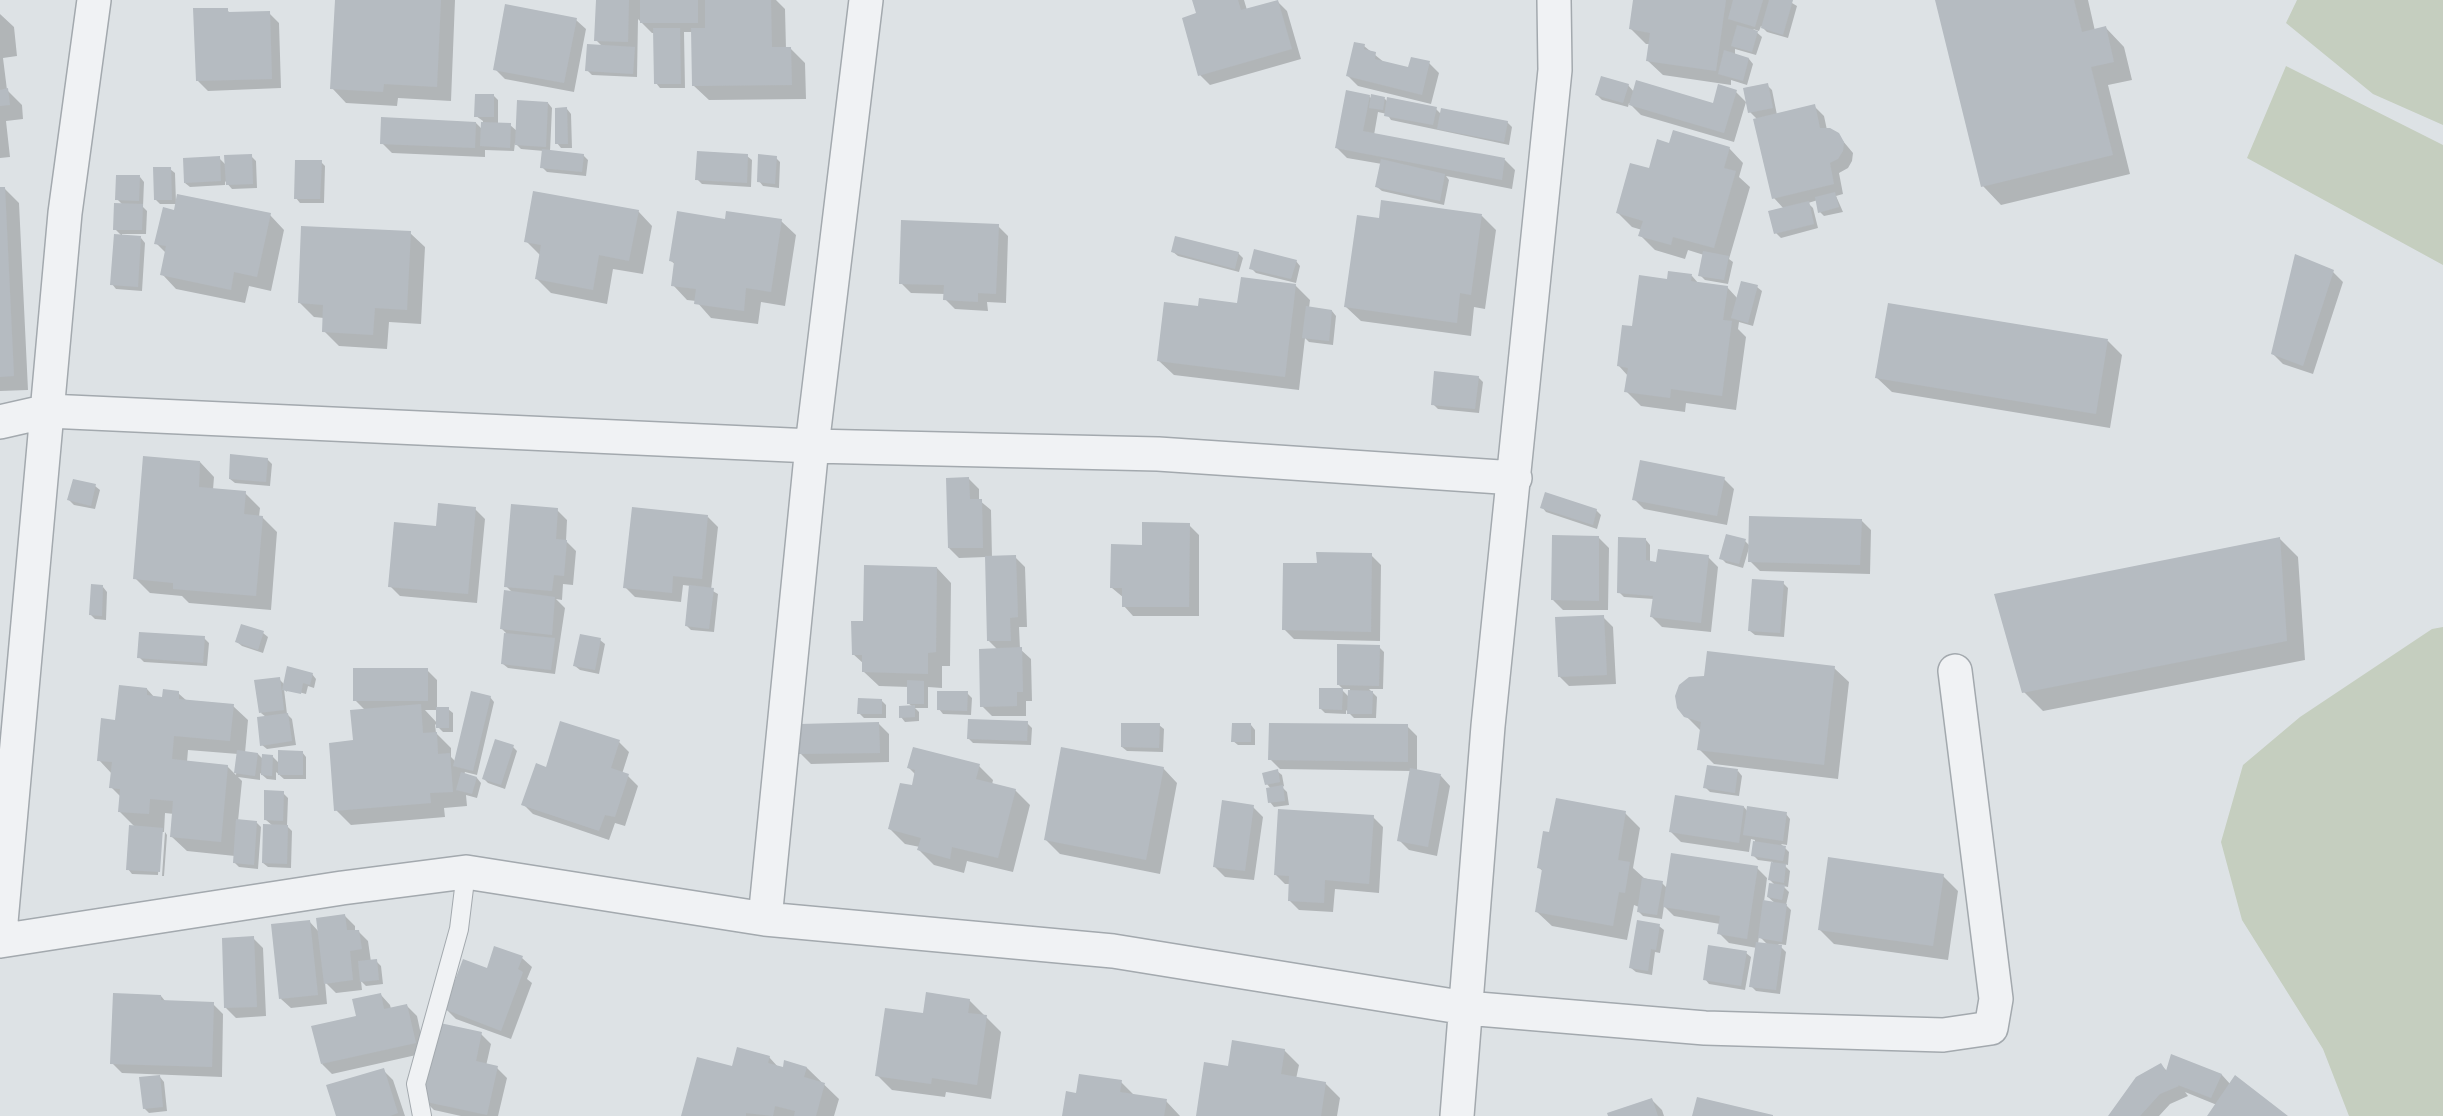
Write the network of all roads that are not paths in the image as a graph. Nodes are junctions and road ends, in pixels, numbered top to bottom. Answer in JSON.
{"nodes":[{"id":1,"x":94,"y":0,"type":"edge"},
{"id":2,"x":866,"y":0,"type":"edge"},
{"id":3,"x":1554,"y":0,"type":"edge"},
{"id":4,"x":48,"y":411,"type":"junction"},
{"id":5,"x":0,"y":422,"type":"edge"},
{"id":6,"x":812,"y":446,"type":"junction"},
{"id":7,"x":1515,"y":478,"type":"junction"},
{"id":8,"x":1955,"y":671,"type":"dead end"},
{"id":9,"x":466,"y":872,"type":"junction"},
{"id":10,"x":765,"y":919,"type":"junction"},
{"id":11,"x":0,"y":933,"type":"edge"},
{"id":12,"x":0,"y":941,"type":"edge"},
{"id":13,"x":1466,"y":1008,"type":"junction"},
{"id":14,"x":422,"y":1116,"type":"edge"},
{"id":15,"x":1457,"y":1116,"type":"edge"}],
"edges":[{"from":1,"to":4,"type":"street"},
{"from":2,"to":6,"type":"street"},
{"from":3,"to":7,"type":"street"},
{"from":4,"to":5,"type":"street"},
{"from":4,"to":6,"type":"street"},
{"from":4,"to":11,"type":"street"},
{"from":6,"to":7,"type":"street"},
{"from":6,"to":10,"type":"street"},
{"from":7,"to":13,"type":"street"},
{"from":8,"to":13,"type":"street"},
{"from":9,"to":10,"type":"street"},
{"from":9,"to":12,"type":"street"},
{"from":9,"to":14,"type":"lane"},
{"from":10,"to":13,"type":"street"},
{"from":13,"to":15,"type":"street"}]}
